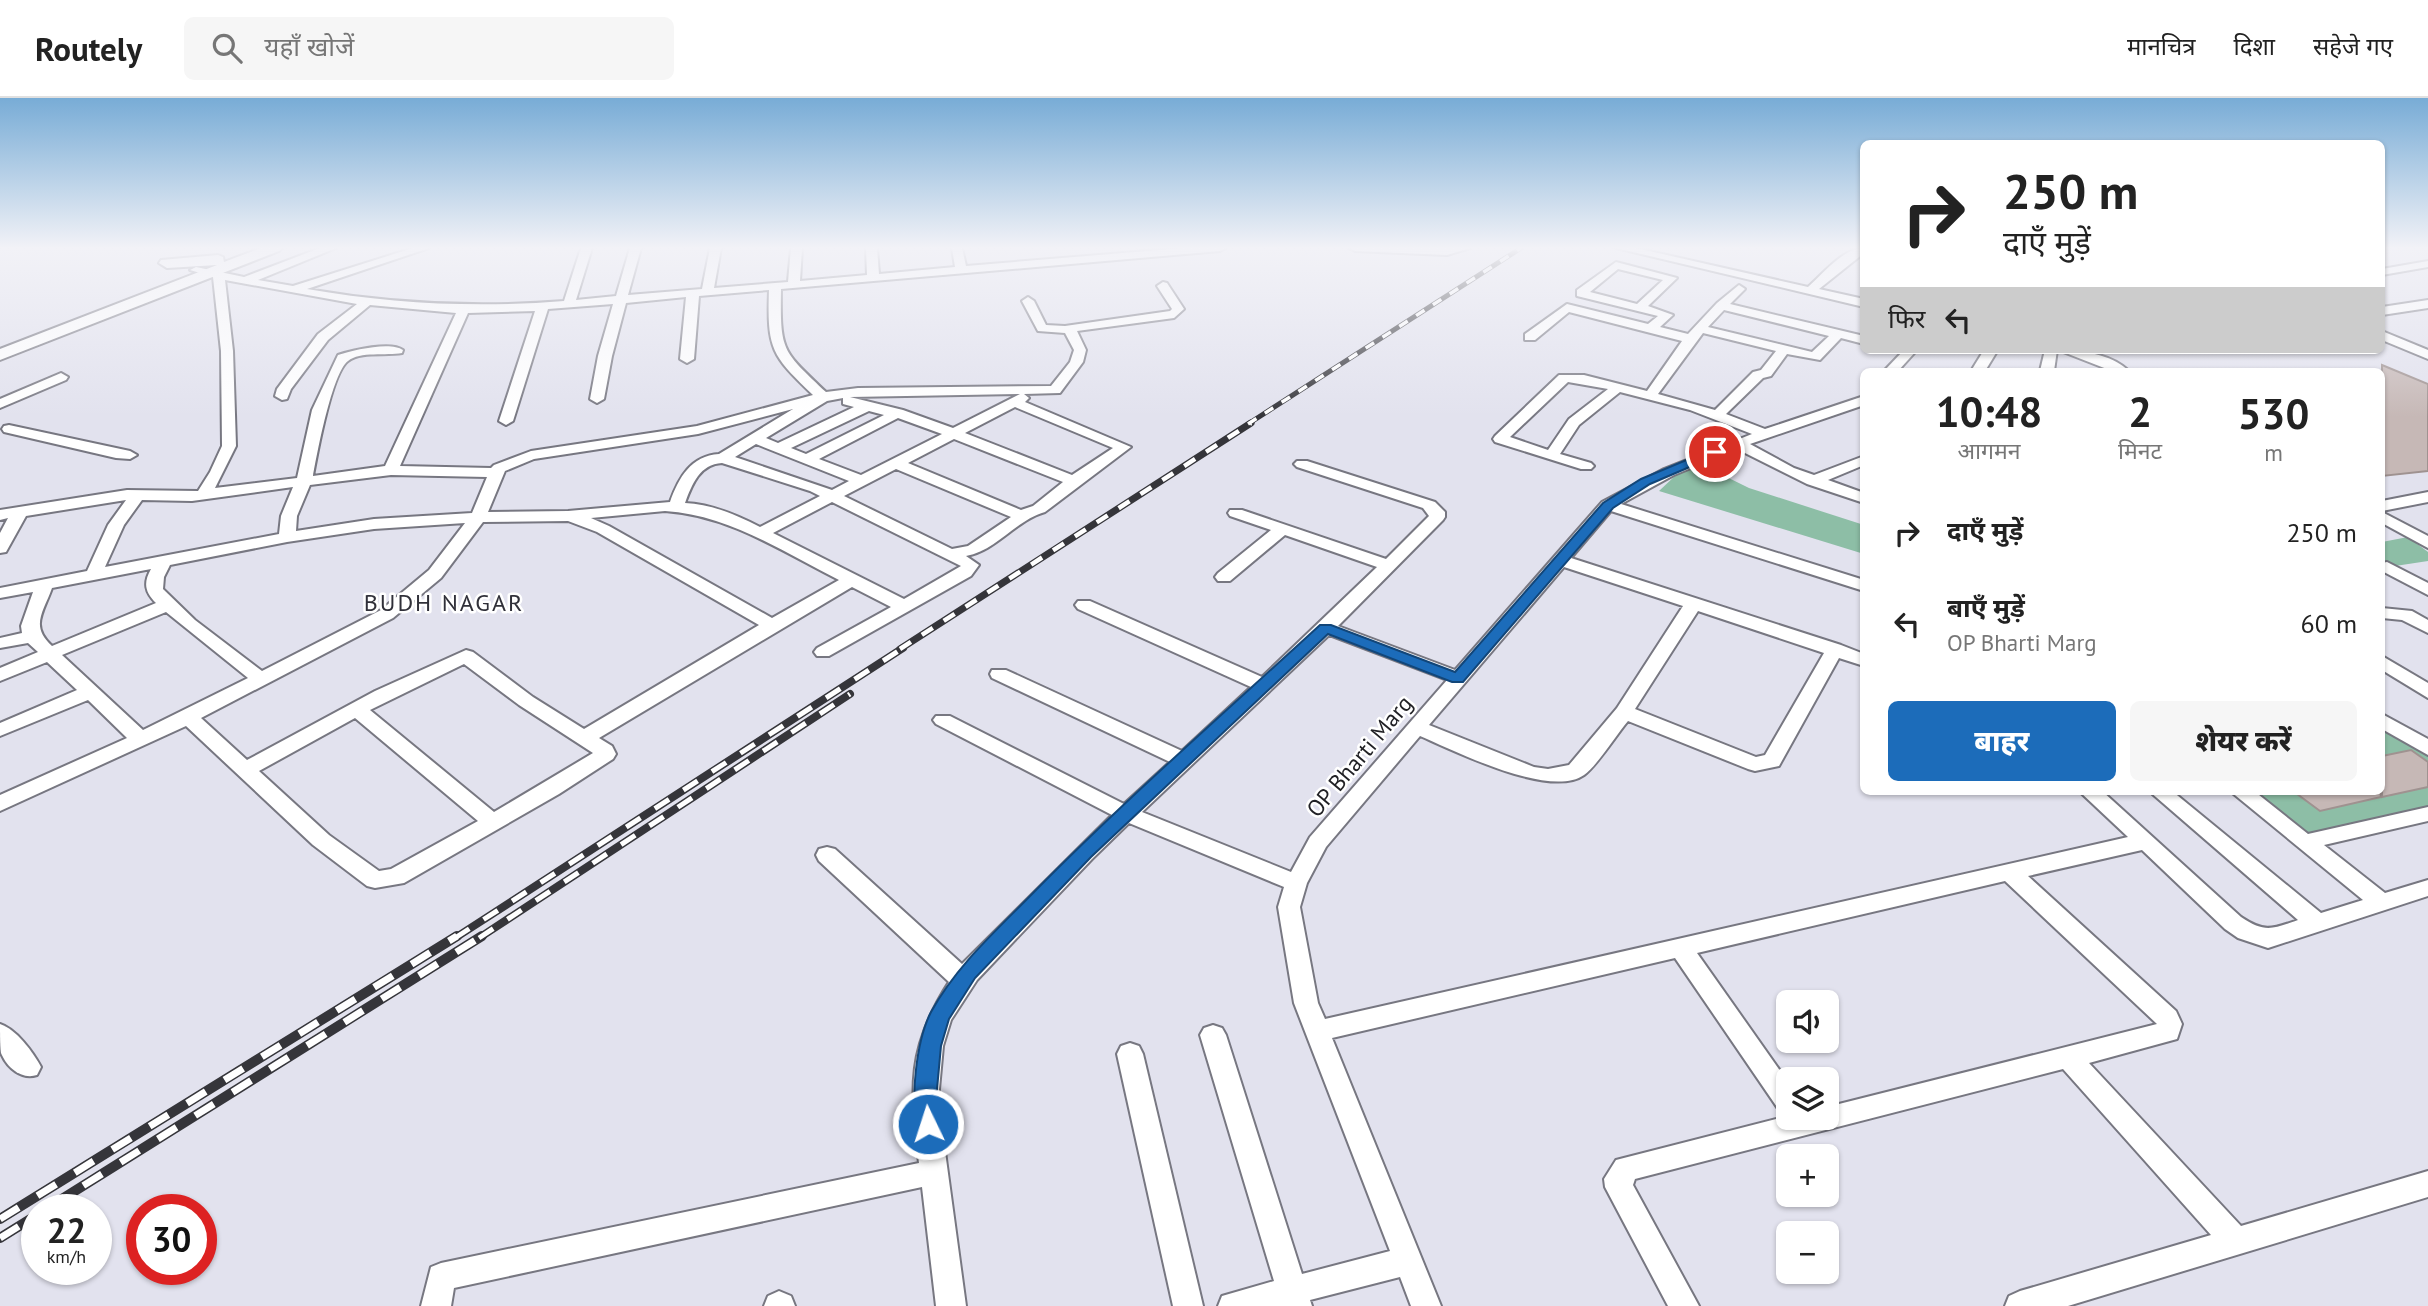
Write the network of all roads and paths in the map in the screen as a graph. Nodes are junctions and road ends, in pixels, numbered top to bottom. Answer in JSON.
{"nodes":[{"id":1,"x":108,"y":304,"type":"edge"},
{"id":2,"x":125,"y":304,"type":"edge"},
{"id":3,"x":218,"y":304,"type":"edge"},
{"id":4,"x":364,"y":304,"type":"edge"},
{"id":5,"x":383,"y":304,"type":"edge"},
{"id":6,"x":557,"y":304,"type":"edge"},
{"id":7,"x":619,"y":304,"type":"edge"},
{"id":8,"x":692,"y":304,"type":"edge"},
{"id":9,"x":775,"y":304,"type":"edge"},
{"id":10,"x":1030,"y":304,"type":"edge"},
{"id":11,"x":1175,"y":304,"type":"edge"},
{"id":12,"x":1625,"y":304,"type":"edge"},
{"id":13,"x":1643,"y":304,"type":"edge"},
{"id":14,"x":2426,"y":304,"type":"edge"},
{"id":15,"x":543,"y":306,"type":"junction"},
{"id":16,"x":1721,"y":306,"type":"joint"},
{"id":17,"x":1639,"y":308,"type":"junction"},
{"id":18,"x":463,"y":311,"type":"junction"},
{"id":19,"x":2385,"y":311,"type":"edge"},
{"id":20,"x":1068,"y":329,"type":"junction"},
{"id":21,"x":1650,"y":329,"type":"junction"},
{"id":22,"x":1696,"y":334,"type":"junction"},
{"id":23,"x":1838,"y":334,"type":"junction"},
{"id":24,"x":2385,"y":336,"type":"edge"},
{"id":25,"x":1530,"y":337,"type":"dead end"},
{"id":26,"x":1860,"y":339,"type":"edge"},
{"id":27,"x":0,"y":347,"type":"edge"},
{"id":28,"x":397,"y":350,"type":"dead end"},
{"id":29,"x":1784,"y":350,"type":"junction"},
{"id":30,"x":1906,"y":354,"type":"edge"},
{"id":31,"x":2074,"y":354,"type":"edge"},
{"id":32,"x":2078,"y":354,"type":"edge"},
{"id":33,"x":0,"y":355,"type":"edge"},
{"id":34,"x":2428,"y":355,"type":"edge"},
{"id":35,"x":687,"y":359,"type":"dead end"},
{"id":36,"x":1894,"y":368,"type":"edge"},
{"id":37,"x":2099,"y":368,"type":"edge"},
{"id":38,"x":2116,"y":368,"type":"edge"},
{"id":39,"x":61,"y":377,"type":"dead end"},
{"id":40,"x":1617,"y":388,"type":"junction"},
{"id":41,"x":1038,"y":391,"type":"junction"},
{"id":42,"x":282,"y":396,"type":"dead end"},
{"id":43,"x":1650,"y":396,"type":"junction"},
{"id":44,"x":823,"y":397,"type":"junction"},
{"id":45,"x":597,"y":399,"type":"dead end"},
{"id":46,"x":1016,"y":401,"type":"junction"},
{"id":47,"x":1860,"y":401,"type":"edge"},
{"id":48,"x":0,"y":404,"type":"edge"},
{"id":49,"x":869,"y":405,"type":"junction"},
{"id":50,"x":898,"y":414,"type":"junction"},
{"id":51,"x":1717,"y":415,"type":"junction"},
{"id":52,"x":506,"y":421,"type":"dead end"},
{"id":53,"x":3,"y":429,"type":"edge"},
{"id":54,"x":952,"y":432,"type":"junction"},
{"id":55,"x":1766,"y":435,"type":"junction"},
{"id":56,"x":756,"y":439,"type":"junction"},
{"id":57,"x":1739,"y":444,"type":"junction"},
{"id":58,"x":779,"y":448,"type":"junction"},
{"id":59,"x":130,"y":454,"type":"dead end"},
{"id":60,"x":1551,"y":456,"type":"junction"},
{"id":61,"x":723,"y":457,"type":"junction"},
{"id":62,"x":807,"y":459,"type":"junction"},
{"id":63,"x":1860,"y":462,"type":"edge"},
{"id":64,"x":895,"y":463,"type":"junction"},
{"id":65,"x":1302,"y":464,"type":"dead end"},
{"id":66,"x":1586,"y":466,"type":"dead end"},
{"id":67,"x":391,"y":470,"type":"junction"},
{"id":68,"x":495,"y":473,"type":"junction"},
{"id":69,"x":304,"y":480,"type":"junction"},
{"id":70,"x":862,"y":481,"type":"junction"},
{"id":71,"x":1074,"y":481,"type":"junction"},
{"id":72,"x":1812,"y":481,"type":"junction"},
{"id":73,"x":138,"y":494,"type":"junction"},
{"id":74,"x":202,"y":495,"type":"junction"},
{"id":75,"x":833,"y":496,"type":"junction"},
{"id":76,"x":1860,"y":497,"type":"edge"},
{"id":77,"x":2428,"y":497,"type":"edge"},
{"id":78,"x":1608,"y":505,"type":"junction"},
{"id":79,"x":2385,"y":505,"type":"edge"},
{"id":80,"x":676,"y":506,"type":"junction"},
{"id":81,"x":2385,"y":508,"type":"edge"},
{"id":82,"x":20,"y":512,"type":"junction"},
{"id":83,"x":1236,"y":513,"type":"dead end"},
{"id":84,"x":0,"y":515,"type":"edge"},
{"id":85,"x":568,"y":516,"type":"junction"},
{"id":86,"x":1023,"y":516,"type":"junction"},
{"id":87,"x":478,"y":517,"type":"junction"},
{"id":88,"x":2385,"y":518,"type":"edge"},
{"id":89,"x":1283,"y":529,"type":"junction"},
{"id":90,"x":761,"y":533,"type":"junction"},
{"id":91,"x":2428,"y":533,"type":"edge"},
{"id":92,"x":288,"y":537,"type":"junction"},
{"id":93,"x":2428,"y":542,"type":"edge"},
{"id":94,"x":0,"y":548,"type":"edge"},
{"id":95,"x":952,"y":554,"type":"junction"},
{"id":96,"x":1561,"y":559,"type":"junction"},
{"id":97,"x":164,"y":561,"type":"junction"},
{"id":98,"x":1390,"y":566,"type":"junction"},
{"id":99,"x":2387,"y":567,"type":"dead end"},
{"id":100,"x":93,"y":576,"type":"junction"},
{"id":101,"x":1224,"y":577,"type":"dead end"},
{"id":102,"x":852,"y":580,"type":"junction"},
{"id":103,"x":44,"y":585,"type":"junction"},
{"id":104,"x":1860,"y":585,"type":"edge"},
{"id":105,"x":2428,"y":590,"type":"edge"},
{"id":106,"x":0,"y":593,"type":"edge"},
{"id":107,"x":1694,"y":603,"type":"junction"},
{"id":108,"x":166,"y":605,"type":"junction"},
{"id":109,"x":1084,"y":605,"type":"dead end"},
{"id":110,"x":903,"y":606,"type":"junction"},
{"id":111,"x":2385,"y":612,"type":"edge"},
{"id":112,"x":772,"y":625,"type":"junction"},
{"id":113,"x":1325,"y":628,"type":"junction"},
{"id":114,"x":2428,"y":628,"type":"edge"},
{"id":115,"x":32,"y":637,"type":"junction"},
{"id":116,"x":0,"y":643,"type":"edge"},
{"id":117,"x":1835,"y":649,"type":"junction"},
{"id":118,"x":823,"y":652,"type":"dead end"},
{"id":119,"x":50,"y":654,"type":"junction"},
{"id":120,"x":1860,"y":658,"type":"edge"},
{"id":121,"x":2385,"y":664,"type":"edge"},
{"id":122,"x":999,"y":674,"type":"dead end"},
{"id":123,"x":0,"y":675,"type":"edge"},
{"id":124,"x":1458,"y":678,"type":"junction"},
{"id":125,"x":262,"y":680,"type":"junction"},
{"id":126,"x":1263,"y":685,"type":"junction"},
{"id":127,"x":90,"y":692,"type":"junction"},
{"id":128,"x":2428,"y":692,"type":"edge"},
{"id":129,"x":357,"y":709,"type":"junction"},
{"id":130,"x":1624,"y":712,"type":"junction"},
{"id":131,"x":188,"y":717,"type":"junction"},
{"id":132,"x":943,"y":720,"type":"dead end"},
{"id":133,"x":2385,"y":722,"type":"edge"},
{"id":134,"x":1415,"y":727,"type":"junction"},
{"id":135,"x":0,"y":730,"type":"edge"},
{"id":136,"x":584,"y":738,"type":"junction"},
{"id":137,"x":140,"y":739,"type":"junction"},
{"id":138,"x":2428,"y":748,"type":"edge"},
{"id":139,"x":1184,"y":760,"type":"junction"},
{"id":140,"x":247,"y":769,"type":"junction"},
{"id":141,"x":2094,"y":795,"type":"edge"},
{"id":142,"x":2164,"y":795,"type":"edge"},
{"id":143,"x":2245,"y":795,"type":"edge"},
{"id":144,"x":0,"y":804,"type":"edge"},
{"id":145,"x":1127,"y":814,"type":"junction"},
{"id":146,"x":2428,"y":814,"type":"edge"},
{"id":147,"x":492,"y":822,"type":"junction"},
{"id":148,"x":2146,"y":841,"type":"junction"},
{"id":149,"x":2305,"y":842,"type":"junction"},
{"id":150,"x":827,"y":855,"type":"dead end"},
{"id":151,"x":2009,"y":872,"type":"junction"},
{"id":152,"x":1296,"y":883,"type":"junction"},
{"id":153,"x":2428,"y":888,"type":"edge"},
{"id":154,"x":2383,"y":904,"type":"junction"},
{"id":155,"x":2318,"y":924,"type":"junction"},
{"id":156,"x":1679,"y":946,"type":"junction"},
{"id":157,"x":963,"y":980,"type":"junction"},
{"id":158,"x":1315,"y":1031,"type":"junction"},
{"id":159,"x":0,"y":1034,"type":"edge"},
{"id":160,"x":1213,"y":1035,"type":"dead end"},
{"id":161,"x":1130,"y":1054,"type":"dead end"},
{"id":162,"x":2069,"y":1058,"type":"junction"},
{"id":163,"x":28,"y":1067,"type":"dead end"},
{"id":164,"x":1776,"y":1085,"type":"edge"},
{"id":165,"x":1839,"y":1112,"type":"edge"},
{"id":166,"x":1776,"y":1128,"type":"edge"},
{"id":167,"x":934,"y":1172,"type":"junction"},
{"id":168,"x":2428,"y":1184,"type":"edge"},
{"id":169,"x":2235,"y":1241,"type":"junction"},
{"id":170,"x":1407,"y":1261,"type":"junction"},
{"id":171,"x":1295,"y":1298,"type":"edge"},
{"id":172,"x":436,"y":1306,"type":"edge"},
{"id":173,"x":951,"y":1306,"type":"edge"},
{"id":174,"x":1188,"y":1306,"type":"edge"},
{"id":175,"x":1233,"y":1306,"type":"edge"},
{"id":176,"x":1426,"y":1306,"type":"edge"},
{"id":177,"x":1684,"y":1306,"type":"edge"},
{"id":178,"x":2020,"y":1306,"type":"edge"}],
"edges":[{"from":1,"to":27,"type":"street"},
{"from":2,"to":33,"type":"street"},
{"from":3,"to":74,"type":"street"},
{"from":4,"to":42,"type":"street"},
{"from":5,"to":18,"type":"street"},
{"from":6,"to":15,"type":"street"},
{"from":7,"to":45,"type":"street"},
{"from":8,"to":35,"type":"street"},
{"from":9,"to":44,"type":"street"},
{"from":10,"to":20,"type":"street"},
{"from":11,"to":20,"type":"street"},
{"from":12,"to":17,"type":"street"},
{"from":13,"to":17,"type":"street"},
{"from":14,"to":19,"type":"street"},
{"from":15,"to":18,"type":"street"},
{"from":15,"to":52,"type":"street"},
{"from":16,"to":22,"type":"street"},
{"from":16,"to":23,"type":"street"},
{"from":17,"to":21,"type":"street"},
{"from":18,"to":67,"type":"street"},
{"from":20,"to":41,"type":"street"},
{"from":21,"to":22,"type":"street"},
{"from":21,"to":25,"type":"street"},
{"from":22,"to":29,"type":"street"},
{"from":22,"to":43,"type":"street"},
{"from":23,"to":26,"type":"street"},
{"from":23,"to":29,"type":"street"},
{"from":24,"to":34,"type":"street"},
{"from":28,"to":69,"type":"street"},
{"from":29,"to":51,"type":"street"},
{"from":30,"to":36,"type":"street"},
{"from":31,"to":37,"type":"street"},
{"from":32,"to":38,"type":"street"},
{"from":39,"to":48,"type":"street"},
{"from":40,"to":43,"type":"street"},
{"from":40,"to":60,"type":"street"},
{"from":40,"to":60,"type":"street"},
{"from":41,"to":44,"type":"street"},
{"from":41,"to":46,"type":"street"},
{"from":43,"to":51,"type":"street"},
{"from":44,"to":49,"type":"street"},
{"from":44,"to":56,"type":"street"},
{"from":44,"to":68,"type":"street"},
{"from":46,"to":54,"type":"street"},
{"from":46,"to":71,"type":"street"},
{"from":47,"to":55,"type":"street","name":"OP Bharti Marg"},
{"from":49,"to":50,"type":"street"},
{"from":49,"to":58,"type":"street"},
{"from":50,"to":54,"type":"street"},
{"from":50,"to":62,"type":"street"},
{"from":51,"to":55,"type":"street"},
{"from":53,"to":59,"type":"street"},
{"from":54,"to":64,"type":"street"},
{"from":54,"to":71,"type":"street"},
{"from":55,"to":57,"type":"street","name":"OP Bharti Marg"},
{"from":56,"to":58,"type":"street"},
{"from":56,"to":61,"type":"street"},
{"from":57,"to":72,"type":"street"},
{"from":57,"to":78,"type":"street","name":"OP Bharti Marg"},
{"from":58,"to":62,"type":"street"},
{"from":60,"to":66,"type":"street"},
{"from":61,"to":75,"type":"street"},
{"from":61,"to":80,"type":"street"},
{"from":62,"to":70,"type":"street"},
{"from":63,"to":72,"type":"street"},
{"from":64,"to":70,"type":"street"},
{"from":64,"to":86,"type":"street"},
{"from":65,"to":98,"type":"street"},
{"from":67,"to":68,"type":"street"},
{"from":67,"to":69,"type":"street"},
{"from":68,"to":87,"type":"street"},
{"from":69,"to":74,"type":"street"},
{"from":69,"to":92,"type":"street"},
{"from":70,"to":75,"type":"street"},
{"from":71,"to":86,"type":"street"},
{"from":72,"to":76,"type":"street"},
{"from":73,"to":74,"type":"street"},
{"from":73,"to":82,"type":"street"},
{"from":73,"to":100,"type":"street"},
{"from":75,"to":90,"type":"street"},
{"from":75,"to":95,"type":"street"},
{"from":77,"to":79,"type":"street"},
{"from":78,"to":96,"type":"street","name":"OP Bharti Marg"},
{"from":78,"to":104,"type":"street"},
{"from":80,"to":85,"type":"street"},
{"from":80,"to":90,"type":"street"},
{"from":81,"to":91,"type":"street"},
{"from":82,"to":84,"type":"street"},
{"from":82,"to":94,"type":"street"},
{"from":83,"to":89,"type":"street"},
{"from":85,"to":87,"type":"street"},
{"from":85,"to":112,"type":"street"},
{"from":86,"to":95,"type":"street"},
{"from":87,"to":92,"type":"street"},
{"from":87,"to":125,"type":"street"},
{"from":88,"to":93,"type":"street"},
{"from":89,"to":98,"type":"street"},
{"from":89,"to":101,"type":"street"},
{"from":90,"to":102,"type":"street"},
{"from":92,"to":97,"type":"street"},
{"from":95,"to":110,"type":"street"},
{"from":96,"to":107,"type":"street"},
{"from":96,"to":124,"type":"street","name":"OP Bharti Marg"},
{"from":97,"to":100,"type":"street"},
{"from":97,"to":108,"type":"street"},
{"from":98,"to":113,"type":"street"},
{"from":99,"to":105,"type":"street"},
{"from":100,"to":103,"type":"street"},
{"from":102,"to":110,"type":"street"},
{"from":102,"to":112,"type":"street"},
{"from":103,"to":106,"type":"street"},
{"from":103,"to":115,"type":"street"},
{"from":107,"to":117,"type":"street"},
{"from":107,"to":130,"type":"street"},
{"from":108,"to":119,"type":"street"},
{"from":108,"to":125,"type":"street"},
{"from":109,"to":126,"type":"street"},
{"from":110,"to":118,"type":"street"},
{"from":111,"to":114,"type":"street"},
{"from":112,"to":136,"type":"street"},
{"from":113,"to":124,"type":"street"},
{"from":113,"to":126,"type":"street"},
{"from":115,"to":116,"type":"street"},
{"from":115,"to":119,"type":"street"},
{"from":117,"to":120,"type":"street"},
{"from":117,"to":130,"type":"street"},
{"from":119,"to":123,"type":"street"},
{"from":119,"to":127,"type":"street"},
{"from":121,"to":128,"type":"street"},
{"from":122,"to":139,"type":"street"},
{"from":124,"to":134,"type":"street","name":"OP Bharti Marg"},
{"from":125,"to":131,"type":"street"},
{"from":126,"to":139,"type":"street"},
{"from":127,"to":135,"type":"street"},
{"from":127,"to":137,"type":"street"},
{"from":129,"to":136,"type":"street"},
{"from":129,"to":140,"type":"street"},
{"from":129,"to":147,"type":"street"},
{"from":130,"to":134,"type":"street"},
{"from":131,"to":137,"type":"street"},
{"from":131,"to":140,"type":"street"},
{"from":132,"to":145,"type":"street"},
{"from":133,"to":138,"type":"street"},
{"from":134,"to":152,"type":"street","name":"OP Bharti Marg"},
{"from":136,"to":147,"type":"street"},
{"from":137,"to":144,"type":"street"},
{"from":139,"to":145,"type":"street"},
{"from":140,"to":147,"type":"street"},
{"from":141,"to":148,"type":"street"},
{"from":142,"to":155,"type":"street"},
{"from":143,"to":149,"type":"street"},
{"from":145,"to":152,"type":"street"},
{"from":145,"to":157,"type":"street"},
{"from":146,"to":149,"type":"street"},
{"from":148,"to":151,"type":"street"},
{"from":148,"to":155,"type":"street"},
{"from":149,"to":154,"type":"street"},
{"from":150,"to":157,"type":"street"},
{"from":151,"to":156,"type":"street"},
{"from":151,"to":162,"type":"street"},
{"from":152,"to":158,"type":"street","name":"OP Bharti Marg"},
{"from":153,"to":154,"type":"street"},
{"from":154,"to":155,"type":"street"},
{"from":156,"to":158,"type":"street"},
{"from":156,"to":164,"type":"street"},
{"from":157,"to":167,"type":"street"},
{"from":158,"to":170,"type":"street","name":"OP Bharti Marg"},
{"from":159,"to":163,"type":"street"},
{"from":160,"to":171,"type":"street"},
{"from":161,"to":174,"type":"street"},
{"from":162,"to":165,"type":"street"},
{"from":162,"to":169,"type":"street"},
{"from":166,"to":177,"type":"street"},
{"from":167,"to":172,"type":"street"},
{"from":167,"to":173,"type":"street"},
{"from":168,"to":169,"type":"street"},
{"from":169,"to":178,"type":"street"},
{"from":170,"to":171,"type":"street"},
{"from":170,"to":176,"type":"street","name":"OP Bharti Marg"},
{"from":171,"to":175,"type":"street"}]}
